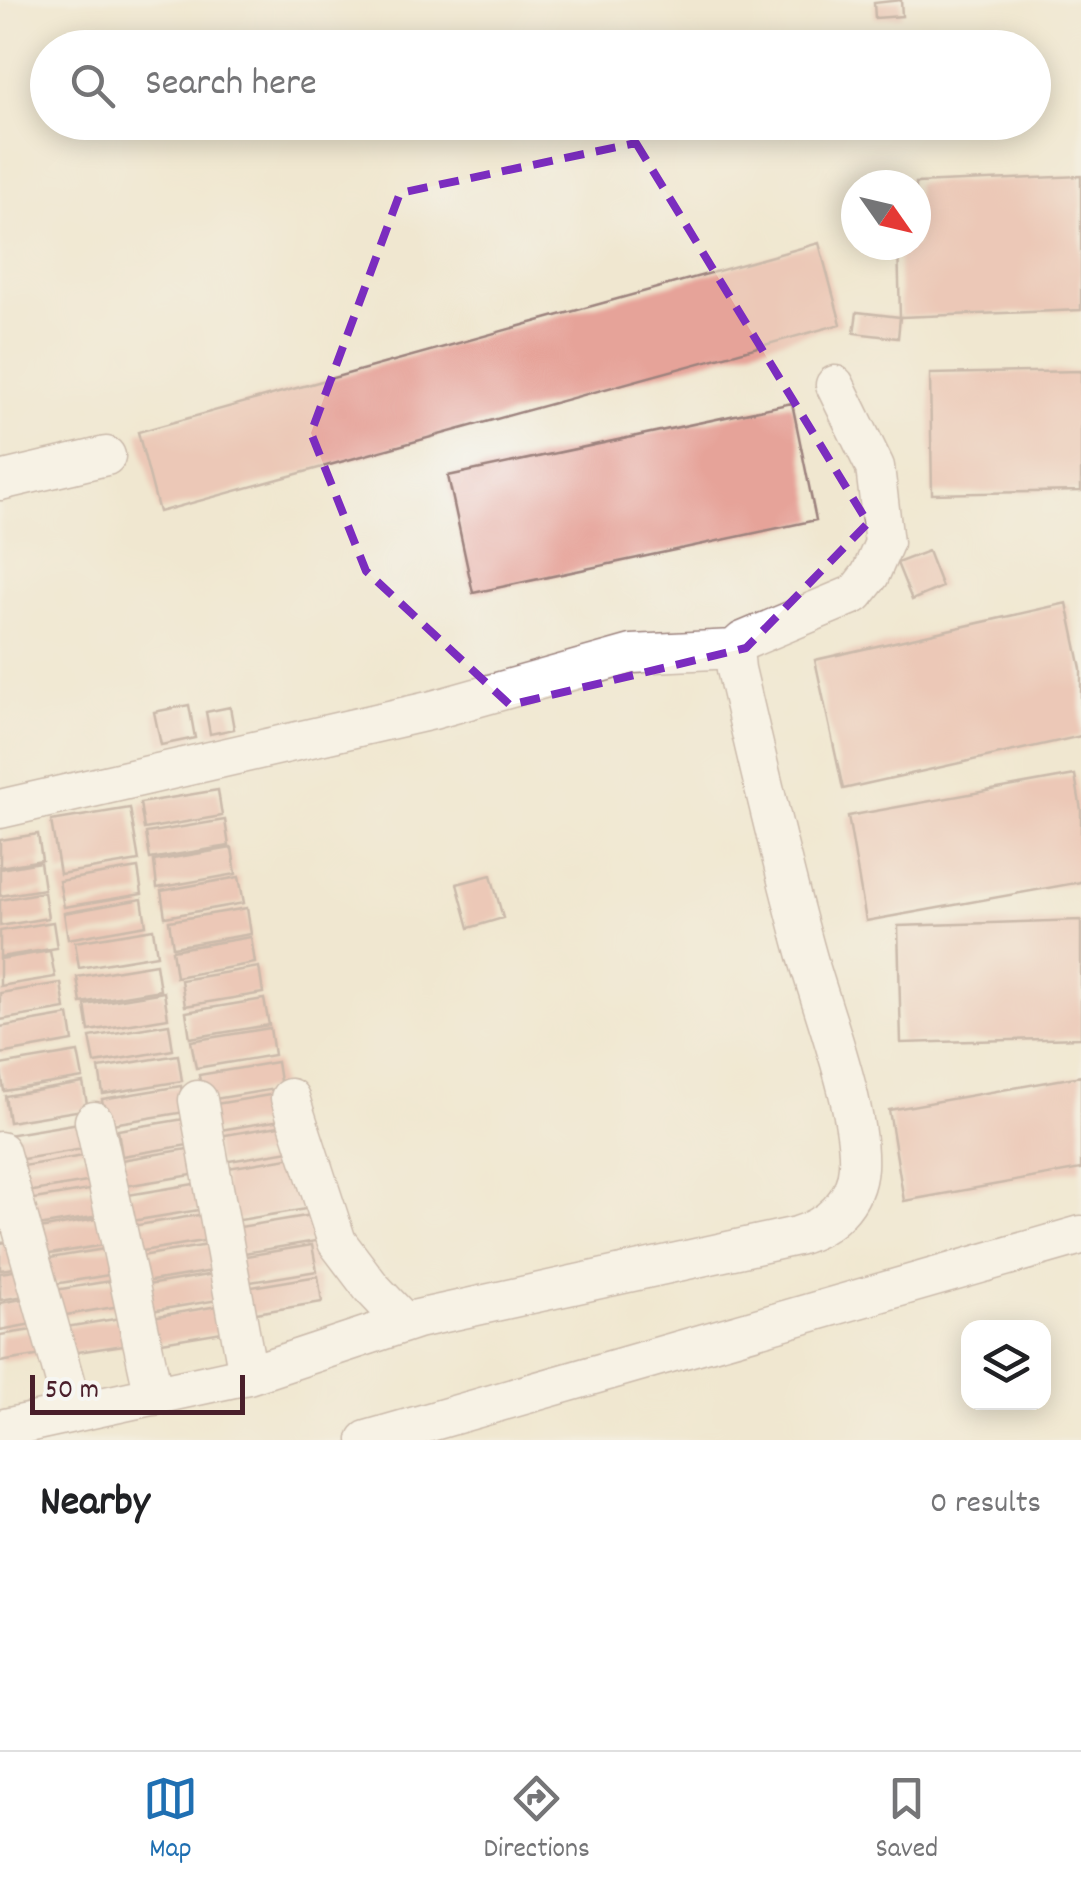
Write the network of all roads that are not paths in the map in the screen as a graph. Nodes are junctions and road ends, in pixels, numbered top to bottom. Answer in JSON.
{"nodes":[{"id":1,"x":836,"y":385,"type":"dead end"},
{"id":2,"x":106,"y":456,"type":"dead end"},
{"id":3,"x":0,"y":481,"type":"edge"},
{"id":4,"x":734,"y":649,"type":"junction"},
{"id":5,"x":0,"y":809,"type":"edge"},
{"id":6,"x":290,"y":1098,"type":"dead end"},
{"id":7,"x":198,"y":1100,"type":"dead end"},
{"id":8,"x":94,"y":1122,"type":"dead end"},
{"id":9,"x":0,"y":1152,"type":"edge"},
{"id":10,"x":1081,"y":1236,"type":"edge"},
{"id":11,"x":405,"y":1323,"type":"junction"},
{"id":12,"x":248,"y":1375,"type":"junction"},
{"id":13,"x":154,"y":1396,"type":"junction"},
{"id":14,"x":74,"y":1414,"type":"junction"},
{"id":15,"x":0,"y":1430,"type":"edge"},
{"id":16,"x":367,"y":1440,"type":"edge"}],
"edges":[{"from":1,"to":4,"type":"lane"},
{"from":2,"to":3,"type":"lane"},
{"from":4,"to":5,"type":"lane"},
{"from":4,"to":11,"type":"lane"},
{"from":6,"to":11,"type":"lane"},
{"from":7,"to":12,"type":"lane"},
{"from":8,"to":13,"type":"lane"},
{"from":9,"to":14,"type":"lane"},
{"from":10,"to":16,"type":"lane"},
{"from":11,"to":12,"type":"lane"},
{"from":12,"to":13,"type":"lane"},
{"from":13,"to":14,"type":"lane"},
{"from":14,"to":15,"type":"lane"}]}
